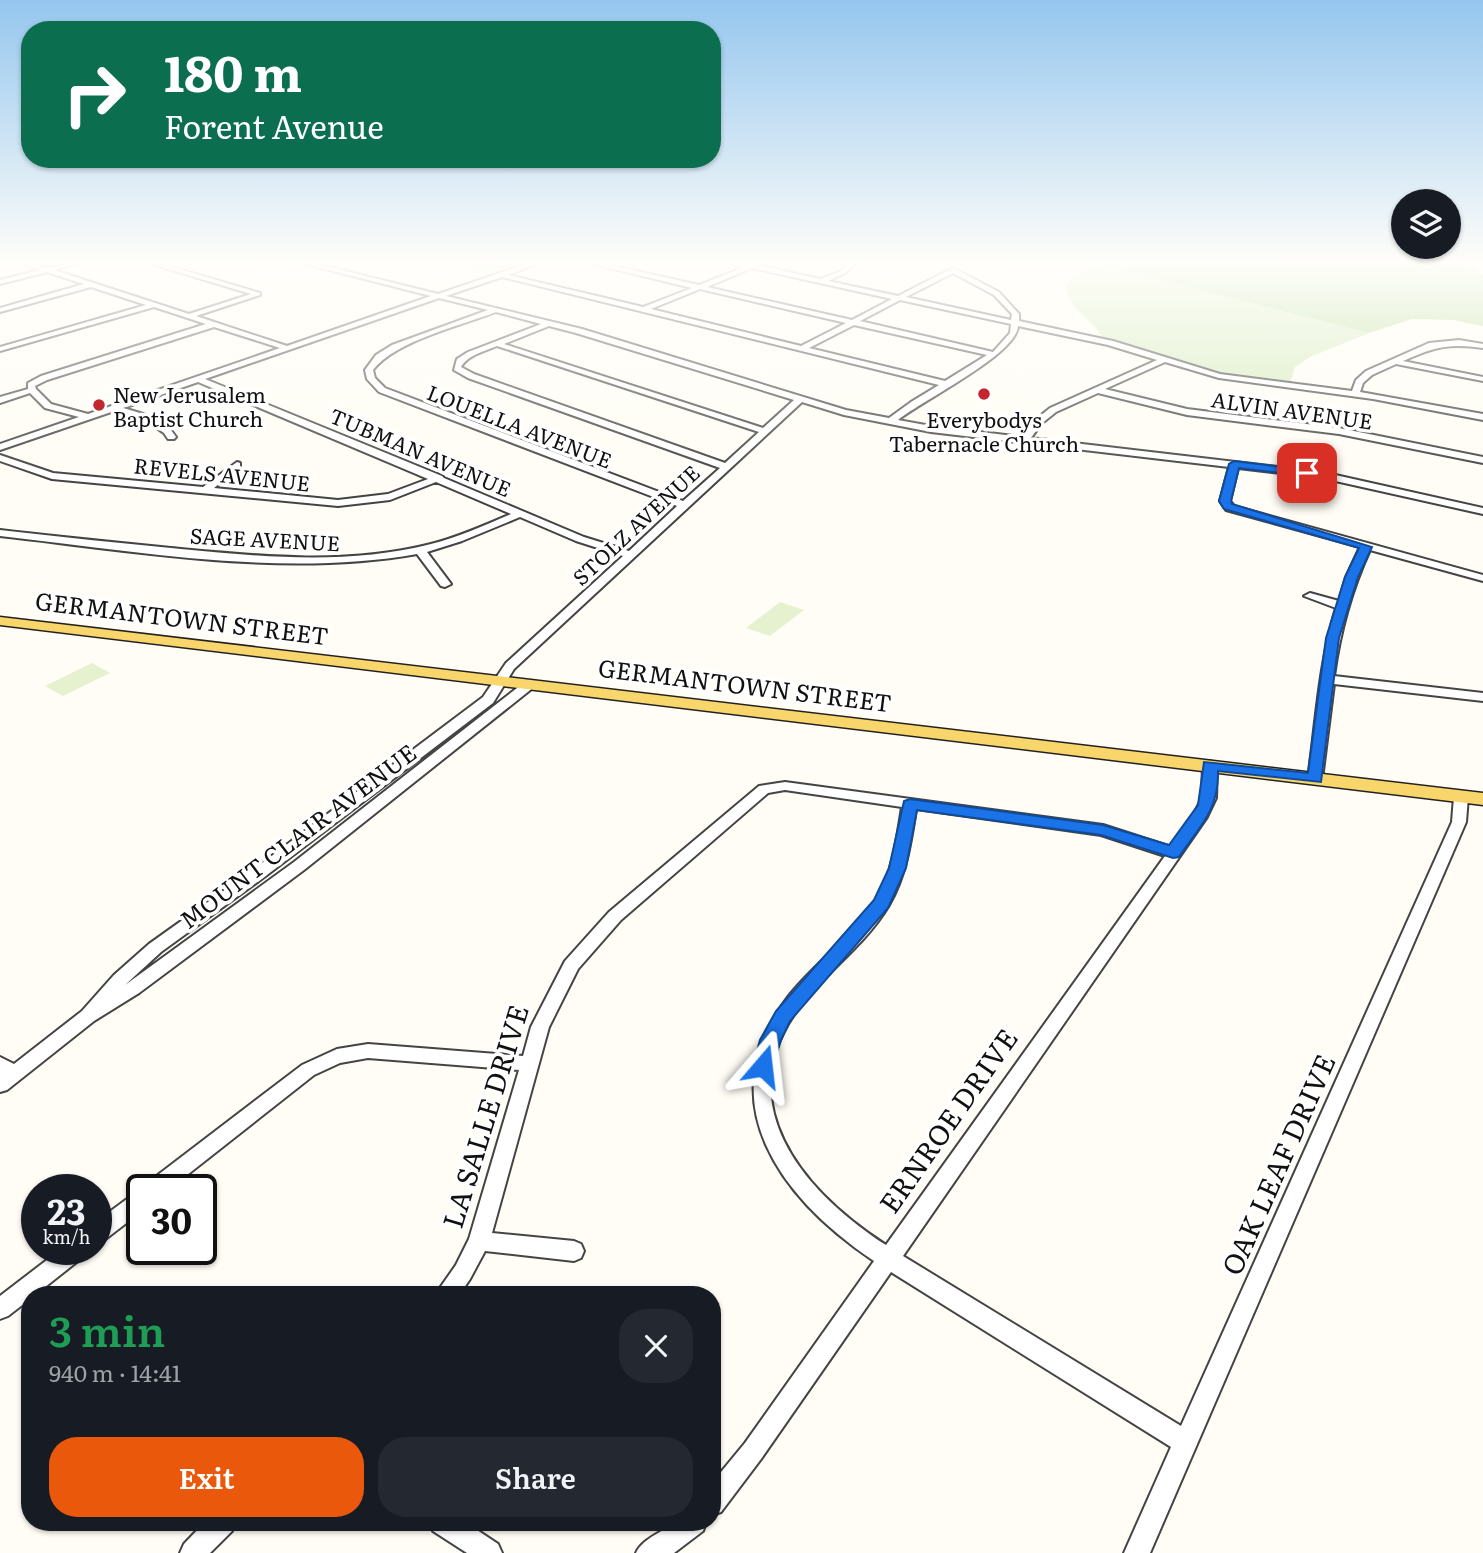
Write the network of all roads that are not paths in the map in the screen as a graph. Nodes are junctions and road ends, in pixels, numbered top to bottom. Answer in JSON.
{"nodes":[{"id":1,"x":53,"y":333,"type":"edge"},
{"id":2,"x":184,"y":333,"type":"edge"},
{"id":3,"x":243,"y":333,"type":"edge"},
{"id":4,"x":330,"y":333,"type":"edge"},
{"id":5,"x":436,"y":333,"type":"edge"},
{"id":6,"x":524,"y":333,"type":"edge"},
{"id":7,"x":584,"y":333,"type":"edge"},
{"id":8,"x":738,"y":333,"type":"edge"},
{"id":9,"x":831,"y":333,"type":"edge"},
{"id":10,"x":903,"y":333,"type":"edge"},
{"id":11,"x":1014,"y":333,"type":"edge"},
{"id":12,"x":1064,"y":333,"type":"edge"},
{"id":13,"x":498,"y":344,"type":"junction"},
{"id":14,"x":1483,"y":345,"type":"edge"},
{"id":15,"x":288,"y":348,"type":"junction"},
{"id":16,"x":0,"y":349,"type":"edge"},
{"id":17,"x":801,"y":349,"type":"junction"},
{"id":18,"x":993,"y":354,"type":"junction"},
{"id":19,"x":1163,"y":360,"type":"junction"},
{"id":20,"x":1394,"y":361,"type":"junction"},
{"id":21,"x":198,"y":379,"type":"junction"},
{"id":22,"x":1483,"y":379,"type":"edge"},
{"id":23,"x":947,"y":384,"type":"junction"},
{"id":24,"x":32,"y":390,"type":"junction"},
{"id":25,"x":1097,"y":390,"type":"junction"},
{"id":26,"x":1355,"y":393,"type":"junction"},
{"id":27,"x":800,"y":399,"type":"junction"},
{"id":28,"x":0,"y":400,"type":"edge"},
{"id":29,"x":114,"y":408,"type":"junction"},
{"id":30,"x":87,"y":416,"type":"junction"},
{"id":31,"x":1483,"y":417,"type":"edge"},
{"id":32,"x":890,"y":422,"type":"junction"},
{"id":33,"x":764,"y":431,"type":"junction"},
{"id":34,"x":171,"y":437,"type":"dead end"},
{"id":35,"x":1025,"y":440,"type":"junction"},
{"id":36,"x":0,"y":447,"type":"edge"},
{"id":37,"x":0,"y":458,"type":"edge"},
{"id":38,"x":1483,"y":460,"type":"edge"},
{"id":39,"x":1234,"y":464,"type":"junction"},
{"id":40,"x":237,"y":465,"type":"dead end"},
{"id":41,"x":726,"y":467,"type":"junction"},
{"id":42,"x":439,"y":478,"type":"junction"},
{"id":43,"x":204,"y":491,"type":"junction"},
{"id":44,"x":683,"y":505,"type":"junction"},
{"id":45,"x":1483,"y":511,"type":"edge"},
{"id":46,"x":521,"y":513,"type":"junction"},
{"id":47,"x":0,"y":533,"type":"edge"},
{"id":48,"x":1366,"y":547,"type":"junction"},
{"id":49,"x":419,"y":550,"type":"junction"},
{"id":50,"x":630,"y":555,"type":"junction"},
{"id":51,"x":1483,"y":578,"type":"edge"},
{"id":52,"x":445,"y":584,"type":"dead end"},
{"id":53,"x":1310,"y":596,"type":"dead end"},
{"id":54,"x":1342,"y":606,"type":"junction"},
{"id":55,"x":0,"y":621,"type":"edge"},
{"id":56,"x":1326,"y":679,"type":"junction"},
{"id":57,"x":498,"y":680,"type":"junction"},
{"id":58,"x":530,"y":684,"type":"junction"},
{"id":59,"x":1483,"y":697,"type":"edge"},
{"id":60,"x":1210,"y":765,"type":"junction"},
{"id":61,"x":1315,"y":779,"type":"junction"},
{"id":62,"x":1461,"y":797,"type":"junction"},
{"id":63,"x":1483,"y":799,"type":"edge"},
{"id":64,"x":910,"y":804,"type":"junction"},
{"id":65,"x":1173,"y":853,"type":"junction"},
{"id":66,"x":88,"y":1016,"type":"junction"},
{"id":67,"x":528,"y":1064,"type":"junction"},
{"id":68,"x":5,"y":1075,"type":"edge"},
{"id":69,"x":174,"y":1174,"type":"edge"},
{"id":70,"x":126,"y":1211,"type":"edge"},
{"id":71,"x":112,"y":1222,"type":"edge"},
{"id":72,"x":479,"y":1241,"type":"junction"},
{"id":73,"x":574,"y":1251,"type":"dead end"},
{"id":74,"x":889,"y":1258,"type":"junction"},
{"id":75,"x":57,"y":1265,"type":"edge"},
{"id":76,"x":30,"y":1286,"type":"edge"},
{"id":77,"x":453,"y":1286,"type":"edge"},
{"id":78,"x":21,"y":1293,"type":"edge"},
{"id":79,"x":0,"y":1309,"type":"edge"},
{"id":80,"x":1186,"y":1443,"type":"junction"},
{"id":81,"x":721,"y":1492,"type":"edge"},
{"id":82,"x":215,"y":1531,"type":"edge"},
{"id":83,"x":456,"y":1531,"type":"edge"},
{"id":84,"x":684,"y":1531,"type":"edge"},
{"id":85,"x":194,"y":1553,"type":"edge"},
{"id":86,"x":489,"y":1553,"type":"edge"},
{"id":87,"x":649,"y":1553,"type":"edge"},
{"id":88,"x":1137,"y":1553,"type":"edge"}],
"edges":[{"from":1,"to":16,"type":"street"},
{"from":2,"to":24,"type":"street"},
{"from":3,"to":15,"type":"street"},
{"from":4,"to":15,"type":"street"},
{"from":5,"to":44,"type":"street","name":"LOUELLA AVENUE"},
{"from":6,"to":13,"type":"street"},
{"from":7,"to":27,"type":"street"},
{"from":8,"to":17,"type":"street"},
{"from":9,"to":17,"type":"street"},
{"from":10,"to":18,"type":"street"},
{"from":11,"to":18,"type":"street"},
{"from":12,"to":19,"type":"street"},
{"from":13,"to":33,"type":"street"},
{"from":13,"to":41,"type":"street"},
{"from":14,"to":20,"type":"street"},
{"from":15,"to":21,"type":"street"},
{"from":17,"to":23,"type":"street"},
{"from":18,"to":23,"type":"street"},
{"from":19,"to":25,"type":"street"},
{"from":19,"to":26,"type":"street"},
{"from":20,"to":22,"type":"street"},
{"from":20,"to":26,"type":"street"},
{"from":21,"to":29,"type":"street"},
{"from":21,"to":42,"type":"street","name":"TUBMAN AVENUE"},
{"from":23,"to":32,"type":"street"},
{"from":24,"to":28,"type":"street"},
{"from":24,"to":30,"type":"street"},
{"from":25,"to":35,"type":"street"},
{"from":25,"to":38,"type":"street","name":"ALVIN AVENUE"},
{"from":26,"to":31,"type":"street"},
{"from":27,"to":32,"type":"street"},
{"from":27,"to":33,"type":"street","name":"STOLZ AVENUE"},
{"from":29,"to":30,"type":"street"},
{"from":29,"to":34,"type":"street"},
{"from":30,"to":36,"type":"street"},
{"from":32,"to":35,"type":"street"},
{"from":33,"to":41,"type":"street","name":"STOLZ AVENUE"},
{"from":35,"to":39,"type":"street"},
{"from":37,"to":43,"type":"street","name":"REVELS AVENUE"},
{"from":39,"to":45,"type":"street"},
{"from":39,"to":48,"type":"street"},
{"from":40,"to":43,"type":"street"},
{"from":41,"to":44,"type":"street","name":"STOLZ AVENUE"},
{"from":42,"to":43,"type":"street","name":"REVELS AVENUE"},
{"from":42,"to":46,"type":"street","name":"TUBMAN AVENUE"},
{"from":44,"to":50,"type":"street","name":"STOLZ AVENUE"},
{"from":46,"to":49,"type":"street","name":"SAGE AVENUE"},
{"from":46,"to":50,"type":"street","name":"TUBMAN AVENUE"},
{"from":47,"to":49,"type":"street","name":"SAGE AVENUE"},
{"from":48,"to":51,"type":"street"},
{"from":48,"to":54,"type":"street"},
{"from":49,"to":52,"type":"street"},
{"from":50,"to":57,"type":"street","name":"STOLZ AVENUE"},
{"from":53,"to":54,"type":"street"},
{"from":54,"to":56,"type":"street"},
{"from":55,"to":57,"type":"main road","name":"GERMANTOWN STREET"},
{"from":56,"to":59,"type":"street"},
{"from":56,"to":61,"type":"street"},
{"from":57,"to":58,"type":"main road","name":"GERMANTOWN STREET"},
{"from":57,"to":66,"type":"street","name":"MOUNT CLAIR AVENUE"},
{"from":58,"to":60,"type":"main road","name":"GERMANTOWN STREET"},
{"from":58,"to":66,"type":"street","name":"MOUNT CLAIR AVENUE"},
{"from":60,"to":61,"type":"main road","name":"GERMANTOWN STREET"},
{"from":60,"to":65,"type":"street","name":"ERNROE DRIVE"},
{"from":61,"to":62,"type":"main road","name":"GERMANTOWN STREET"},
{"from":62,"to":63,"type":"main road","name":"GERMANTOWN STREET"},
{"from":62,"to":80,"type":"street","name":"OAK LEAF DRIVE"},
{"from":64,"to":65,"type":"street"},
{"from":64,"to":67,"type":"street","name":"LA SALLE DRIVE"},
{"from":64,"to":74,"type":"street"},
{"from":65,"to":74,"type":"street","name":"ERNROE DRIVE"},
{"from":66,"to":68,"type":"street","name":"MOUNT CLAIR AVENUE"},
{"from":67,"to":69,"type":"street"},
{"from":67,"to":72,"type":"street","name":"LA SALLE DRIVE"},
{"from":70,"to":71,"type":"street"},
{"from":72,"to":73,"type":"street"},
{"from":72,"to":77,"type":"street","name":"LA SALLE DRIVE"},
{"from":74,"to":80,"type":"street"},
{"from":74,"to":81,"type":"street","name":"ERNROE DRIVE"},
{"from":75,"to":76,"type":"street"},
{"from":78,"to":79,"type":"street"},
{"from":80,"to":88,"type":"street","name":"OAK LEAF DRIVE"},
{"from":82,"to":85,"type":"street"},
{"from":83,"to":86,"type":"street"},
{"from":84,"to":87,"type":"street"}]}
